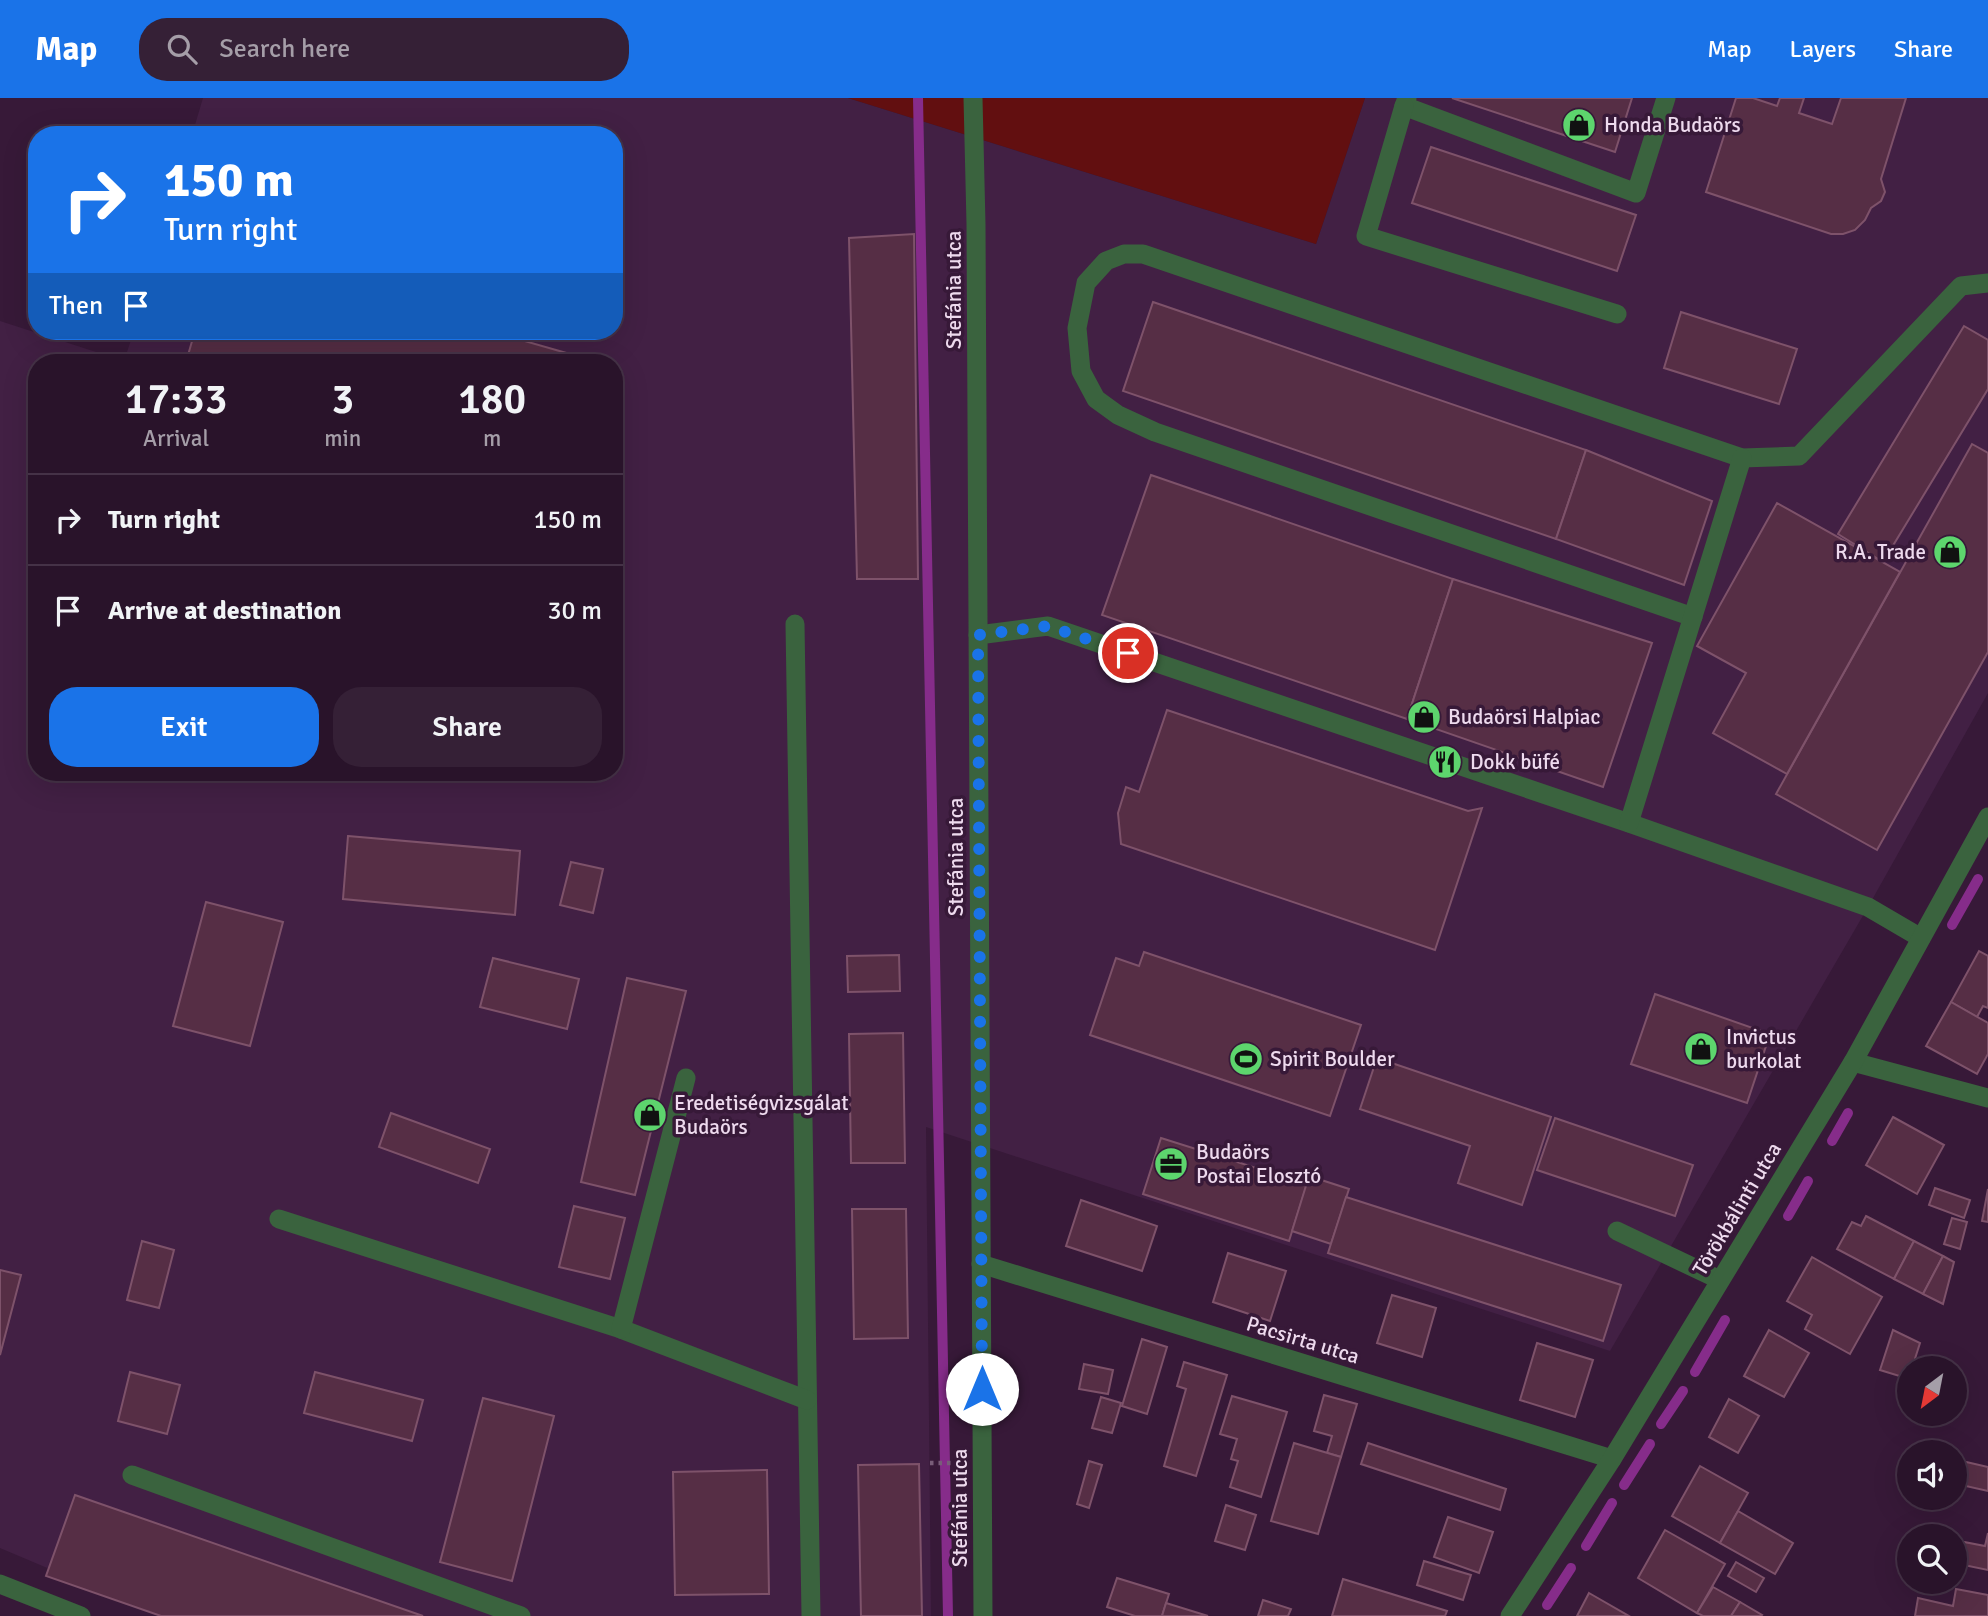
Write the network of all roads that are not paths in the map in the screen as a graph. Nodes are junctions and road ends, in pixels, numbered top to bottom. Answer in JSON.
{"nodes":[{"id":1,"x":973,"y":98,"type":"edge"},
{"id":2,"x":1666,"y":98,"type":"edge"},
{"id":3,"x":1405,"y":102,"type":"edge"},
{"id":4,"x":1988,"y":283,"type":"edge"},
{"id":5,"x":1617,"y":314,"type":"dead end"},
{"id":6,"x":1742,"y":457,"type":"junction"},
{"id":7,"x":1693,"y":617,"type":"junction"},
{"id":8,"x":795,"y":624,"type":"dead end"},
{"id":9,"x":978,"y":635,"type":"junction"},
{"id":10,"x":1988,"y":817,"type":"edge"},
{"id":11,"x":1629,"y":823,"type":"junction"},
{"id":12,"x":1921,"y":938,"type":"junction"},
{"id":13,"x":1853,"y":1062,"type":"junction"},
{"id":14,"x":686,"y":1078,"type":"dead end"},
{"id":15,"x":1988,"y":1098,"type":"edge"},
{"id":16,"x":279,"y":1219,"type":"dead end"},
{"id":17,"x":1617,"y":1231,"type":"dead end"},
{"id":18,"x":981,"y":1264,"type":"junction"},
{"id":19,"x":1720,"y":1280,"type":"junction"},
{"id":20,"x":621,"y":1329,"type":"junction"},
{"id":21,"x":807,"y":1400,"type":"junction"},
{"id":22,"x":1612,"y":1459,"type":"junction"},
{"id":23,"x":132,"y":1475,"type":"dead end"},
{"id":24,"x":0,"y":1584,"type":"edge"},
{"id":25,"x":81,"y":1616,"type":"edge"},
{"id":26,"x":521,"y":1616,"type":"edge"},
{"id":27,"x":811,"y":1616,"type":"edge"},
{"id":28,"x":984,"y":1616,"type":"edge"},
{"id":29,"x":1510,"y":1616,"type":"edge"}],
"edges":[{"from":1,"to":9,"type":"street","name":"Stefánia utca"},
{"from":2,"to":3,"type":"street"},
{"from":3,"to":5,"type":"street"},
{"from":4,"to":6,"type":"street"},
{"from":6,"to":7,"type":"street"},
{"from":6,"to":7,"type":"street"},
{"from":7,"to":11,"type":"street"},
{"from":8,"to":21,"type":"street"},
{"from":9,"to":11,"type":"street"},
{"from":9,"to":18,"type":"street","name":"Stefánia utca"},
{"from":10,"to":12,"type":"street","name":"Törökbálinti utca"},
{"from":11,"to":12,"type":"street"},
{"from":12,"to":13,"type":"street","name":"Törökbálinti utca"},
{"from":13,"to":15,"type":"street"},
{"from":13,"to":19,"type":"street","name":"Törökbálinti utca"},
{"from":14,"to":20,"type":"street"},
{"from":16,"to":20,"type":"street"},
{"from":17,"to":19,"type":"street"},
{"from":18,"to":22,"type":"street","name":"Pacsirta utca"},
{"from":18,"to":28,"type":"street","name":"Stefánia utca"},
{"from":19,"to":22,"type":"street","name":"Törökbálinti utca"},
{"from":20,"to":21,"type":"street"},
{"from":21,"to":27,"type":"street"},
{"from":22,"to":29,"type":"street","name":"Törökbálinti utca"},
{"from":23,"to":26,"type":"street"},
{"from":24,"to":25,"type":"street"}]}
